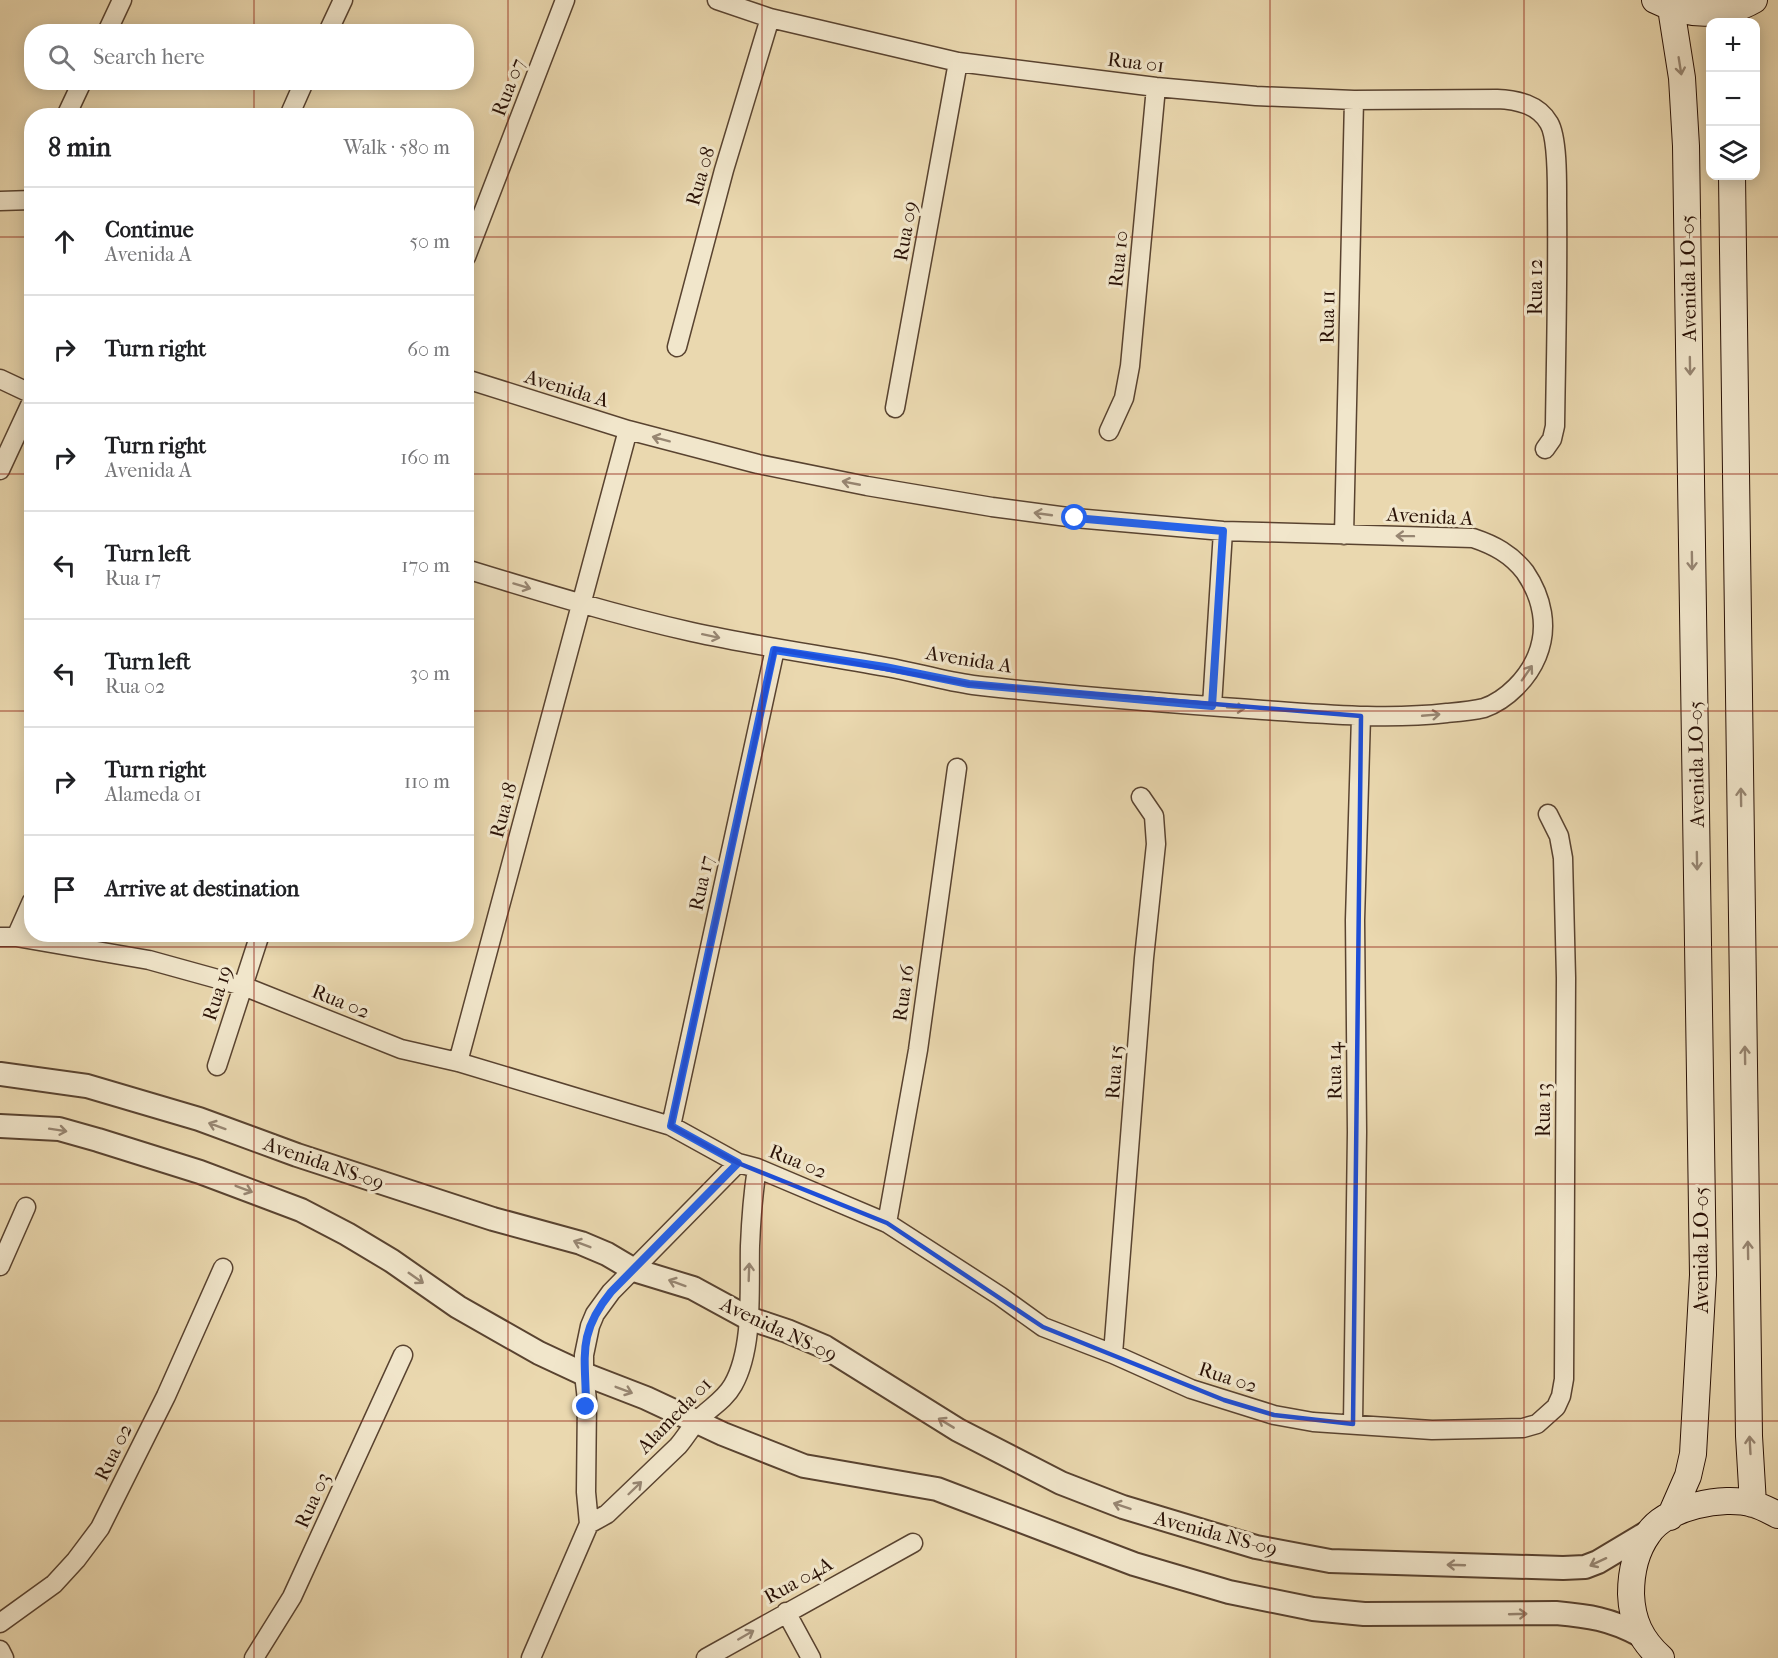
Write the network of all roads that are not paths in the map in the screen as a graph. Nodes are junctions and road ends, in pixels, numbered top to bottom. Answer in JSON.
{"nodes":[{"id":1,"x":122,"y":0,"type":"edge"},
{"id":2,"x":343,"y":0,"type":"edge"},
{"id":3,"x":565,"y":0,"type":"edge"},
{"id":4,"x":717,"y":0,"type":"edge"},
{"id":5,"x":1663,"y":4,"type":"edge"},
{"id":6,"x":1743,"y":10,"type":"edge"},
{"id":7,"x":770,"y":18,"type":"junction"},
{"id":8,"x":111,"y":24,"type":"edge"},
{"id":9,"x":332,"y":24,"type":"edge"},
{"id":10,"x":958,"y":62,"type":"junction"},
{"id":11,"x":1156,"y":87,"type":"junction"},
{"id":12,"x":78,"y":90,"type":"edge"},
{"id":13,"x":300,"y":90,"type":"edge"},
{"id":14,"x":1354,"y":100,"type":"junction"},
{"id":15,"x":70,"y":108,"type":"edge"},
{"id":16,"x":293,"y":108,"type":"edge"},
{"id":17,"x":1550,"y":124,"type":"joint"},
{"id":18,"x":1732,"y":180,"type":"edge"},
{"id":19,"x":24,"y":200,"type":"edge"},
{"id":20,"x":0,"y":201,"type":"edge"},
{"id":21,"x":474,"y":236,"type":"edge"},
{"id":22,"x":677,"y":346,"type":"dead end"},
{"id":23,"x":0,"y":379,"type":"edge"},
{"id":24,"x":474,"y":382,"type":"edge"},
{"id":25,"x":24,"y":390,"type":"edge"},
{"id":26,"x":895,"y":408,"type":"dead end"},
{"id":27,"x":24,"y":418,"type":"edge"},
{"id":28,"x":628,"y":430,"type":"junction"},
{"id":29,"x":1109,"y":431,"type":"dead end"},
{"id":30,"x":1545,"y":449,"type":"dead end"},
{"id":31,"x":0,"y":470,"type":"edge"},
{"id":32,"x":1223,"y":531,"type":"junction"},
{"id":33,"x":1344,"y":535,"type":"junction"},
{"id":34,"x":474,"y":571,"type":"edge"},
{"id":35,"x":582,"y":604,"type":"junction"},
{"id":36,"x":774,"y":650,"type":"junction"},
{"id":37,"x":1212,"y":706,"type":"junction"},
{"id":38,"x":1360,"y":716,"type":"junction"},
{"id":39,"x":957,"y":768,"type":"dead end"},
{"id":40,"x":1142,"y":796,"type":"dead end"},
{"id":41,"x":1548,"y":814,"type":"dead end"},
{"id":42,"x":24,"y":912,"type":"edge"},
{"id":43,"x":8,"y":937,"type":"edge"},
{"id":44,"x":24,"y":940,"type":"edge"},
{"id":45,"x":39,"y":942,"type":"edge"},
{"id":46,"x":257,"y":942,"type":"edge"},
{"id":47,"x":243,"y":986,"type":"junction"},
{"id":48,"x":458,"y":1062,"type":"junction"},
{"id":49,"x":217,"y":1066,"type":"dead end"},
{"id":50,"x":0,"y":1074,"type":"edge"},
{"id":51,"x":0,"y":1126,"type":"edge"},
{"id":52,"x":671,"y":1126,"type":"junction"},
{"id":53,"x":738,"y":1163,"type":"junction"},
{"id":54,"x":757,"y":1168,"type":"junction"},
{"id":55,"x":26,"y":1208,"type":"dead end"},
{"id":56,"x":887,"y":1222,"type":"junction"},
{"id":57,"x":0,"y":1266,"type":"edge"},
{"id":58,"x":223,"y":1268,"type":"dead end"},
{"id":59,"x":634,"y":1270,"type":"junction"},
{"id":60,"x":748,"y":1318,"type":"junction"},
{"id":61,"x":1113,"y":1354,"type":"junction"},
{"id":62,"x":403,"y":1355,"type":"dead end"},
{"id":63,"x":584,"y":1374,"type":"junction"},
{"id":64,"x":1556,"y":1407,"type":"joint"},
{"id":65,"x":698,"y":1421,"type":"junction"},
{"id":66,"x":1353,"y":1424,"type":"junction"},
{"id":67,"x":1753,"y":1504,"type":"junction"},
{"id":68,"x":1778,"y":1515,"type":"edge"},
{"id":69,"x":1670,"y":1517,"type":"junction"},
{"id":70,"x":589,"y":1524,"type":"junction"},
{"id":71,"x":1648,"y":1533,"type":"junction"},
{"id":72,"x":913,"y":1543,"type":"dead end"},
{"id":73,"x":786,"y":1612,"type":"junction"},
{"id":74,"x":0,"y":1623,"type":"edge"},
{"id":75,"x":1640,"y":1635,"type":"junction"},
{"id":76,"x":0,"y":1650,"type":"edge"},
{"id":77,"x":4,"y":1658,"type":"edge"},
{"id":78,"x":254,"y":1658,"type":"edge"},
{"id":79,"x":531,"y":1658,"type":"edge"},
{"id":80,"x":706,"y":1658,"type":"edge"},
{"id":81,"x":811,"y":1658,"type":"edge"},
{"id":82,"x":1661,"y":1658,"type":"edge"}],
"edges":[{"from":1,"to":8,"type":"street"},
{"from":2,"to":9,"type":"street"},
{"from":3,"to":21,"type":"street","name":"Rua 07"},
{"from":4,"to":7,"type":"street","name":"Rua 01"},
{"from":5,"to":6,"type":"main road"},
{"from":5,"to":69,"type":"main road","name":"Avenida LO-05","one_way":true},
{"from":7,"to":10,"type":"street","name":"Rua 01"},
{"from":7,"to":22,"type":"street","name":"Rua 08"},
{"from":10,"to":11,"type":"street","name":"Rua 01"},
{"from":10,"to":26,"type":"street","name":"Rua 09"},
{"from":11,"to":14,"type":"street","name":"Rua 01"},
{"from":11,"to":29,"type":"street","name":"Rua 10"},
{"from":12,"to":15,"type":"street"},
{"from":13,"to":16,"type":"street"},
{"from":14,"to":17,"type":"street","name":"Rua 01"},
{"from":14,"to":33,"type":"street","name":"Rua 11"},
{"from":17,"to":30,"type":"street","name":"Rua 12"},
{"from":67,"to":18,"type":"main road","one_way":true},
{"from":19,"to":20,"type":"street"},
{"from":23,"to":25,"type":"street"},
{"from":24,"to":28,"type":"street","name":"Avenida A"},
{"from":27,"to":31,"type":"street"},
{"from":32,"to":28,"type":"street","name":"Avenida A","one_way":true},
{"from":28,"to":35,"type":"street","name":"Rua 18"},
{"from":32,"to":33,"type":"street","name":"Avenida A"},
{"from":32,"to":37,"type":"street"},
{"from":38,"to":33,"type":"street","name":"Avenida A","one_way":true},
{"from":34,"to":35,"type":"street","name":"Avenida A","one_way":true},
{"from":35,"to":36,"type":"street","name":"Avenida A","one_way":true},
{"from":35,"to":48,"type":"street","name":"Rua 18"},
{"from":36,"to":37,"type":"street","name":"Avenida A"},
{"from":36,"to":52,"type":"street","name":"Rua 17"},
{"from":37,"to":38,"type":"street","name":"Avenida A","one_way":true},
{"from":38,"to":66,"type":"street","name":"Rua 14"},
{"from":39,"to":56,"type":"street","name":"Rua 16"},
{"from":40,"to":61,"type":"street","name":"Rua 15"},
{"from":41,"to":64,"type":"street","name":"Rua 13"},
{"from":42,"to":43,"type":"street"},
{"from":43,"to":44,"type":"street","name":"Rua 02"},
{"from":45,"to":47,"type":"street","name":"Rua 02"},
{"from":46,"to":47,"type":"street","name":"Rua 19"},
{"from":47,"to":48,"type":"street","name":"Rua 02"},
{"from":47,"to":49,"type":"street","name":"Rua 19"},
{"from":48,"to":52,"type":"street","name":"Rua 02"},
{"from":59,"to":50,"type":"street","name":"Avenida NS-09","one_way":true},
{"from":51,"to":63,"type":"street","one_way":true},
{"from":52,"to":53,"type":"street","name":"Rua 02"},
{"from":53,"to":54,"type":"street","name":"Rua 02"},
{"from":53,"to":59,"type":"street"},
{"from":54,"to":56,"type":"street","name":"Rua 02"},
{"from":60,"to":54,"type":"street","name":"Alameda 01","one_way":true},
{"from":55,"to":57,"type":"street"},
{"from":56,"to":61,"type":"street","name":"Rua 02"},
{"from":58,"to":74,"type":"street","name":"Rua 02"},
{"from":60,"to":59,"type":"street","name":"Avenida NS-09","one_way":true},
{"from":59,"to":63,"type":"street"},
{"from":60,"to":65,"type":"street","name":"Alameda 01"},
{"from":71,"to":60,"type":"street","name":"Avenida NS-09","one_way":true},
{"from":61,"to":66,"type":"street","name":"Rua 02"},
{"from":62,"to":78,"type":"street","name":"Rua 03"},
{"from":63,"to":65,"type":"street","one_way":true},
{"from":63,"to":70,"type":"street"},
{"from":64,"to":66,"type":"street","name":"Rua 02"},
{"from":70,"to":65,"type":"street","name":"Alameda 01","one_way":true},
{"from":65,"to":75,"type":"street","one_way":true},
{"from":67,"to":68,"type":"main road"},
{"from":67,"to":69,"type":"main road"},
{"from":69,"to":71,"type":"main road"},
{"from":70,"to":79,"type":"street"},
{"from":71,"to":75,"type":"main road"},
{"from":72,"to":73,"type":"street","name":"Rua 04A"},
{"from":80,"to":73,"type":"street","name":"Rua 04A","one_way":true},
{"from":73,"to":81,"type":"street"},
{"from":75,"to":82,"type":"main road"},
{"from":76,"to":77,"type":"street"}]}
